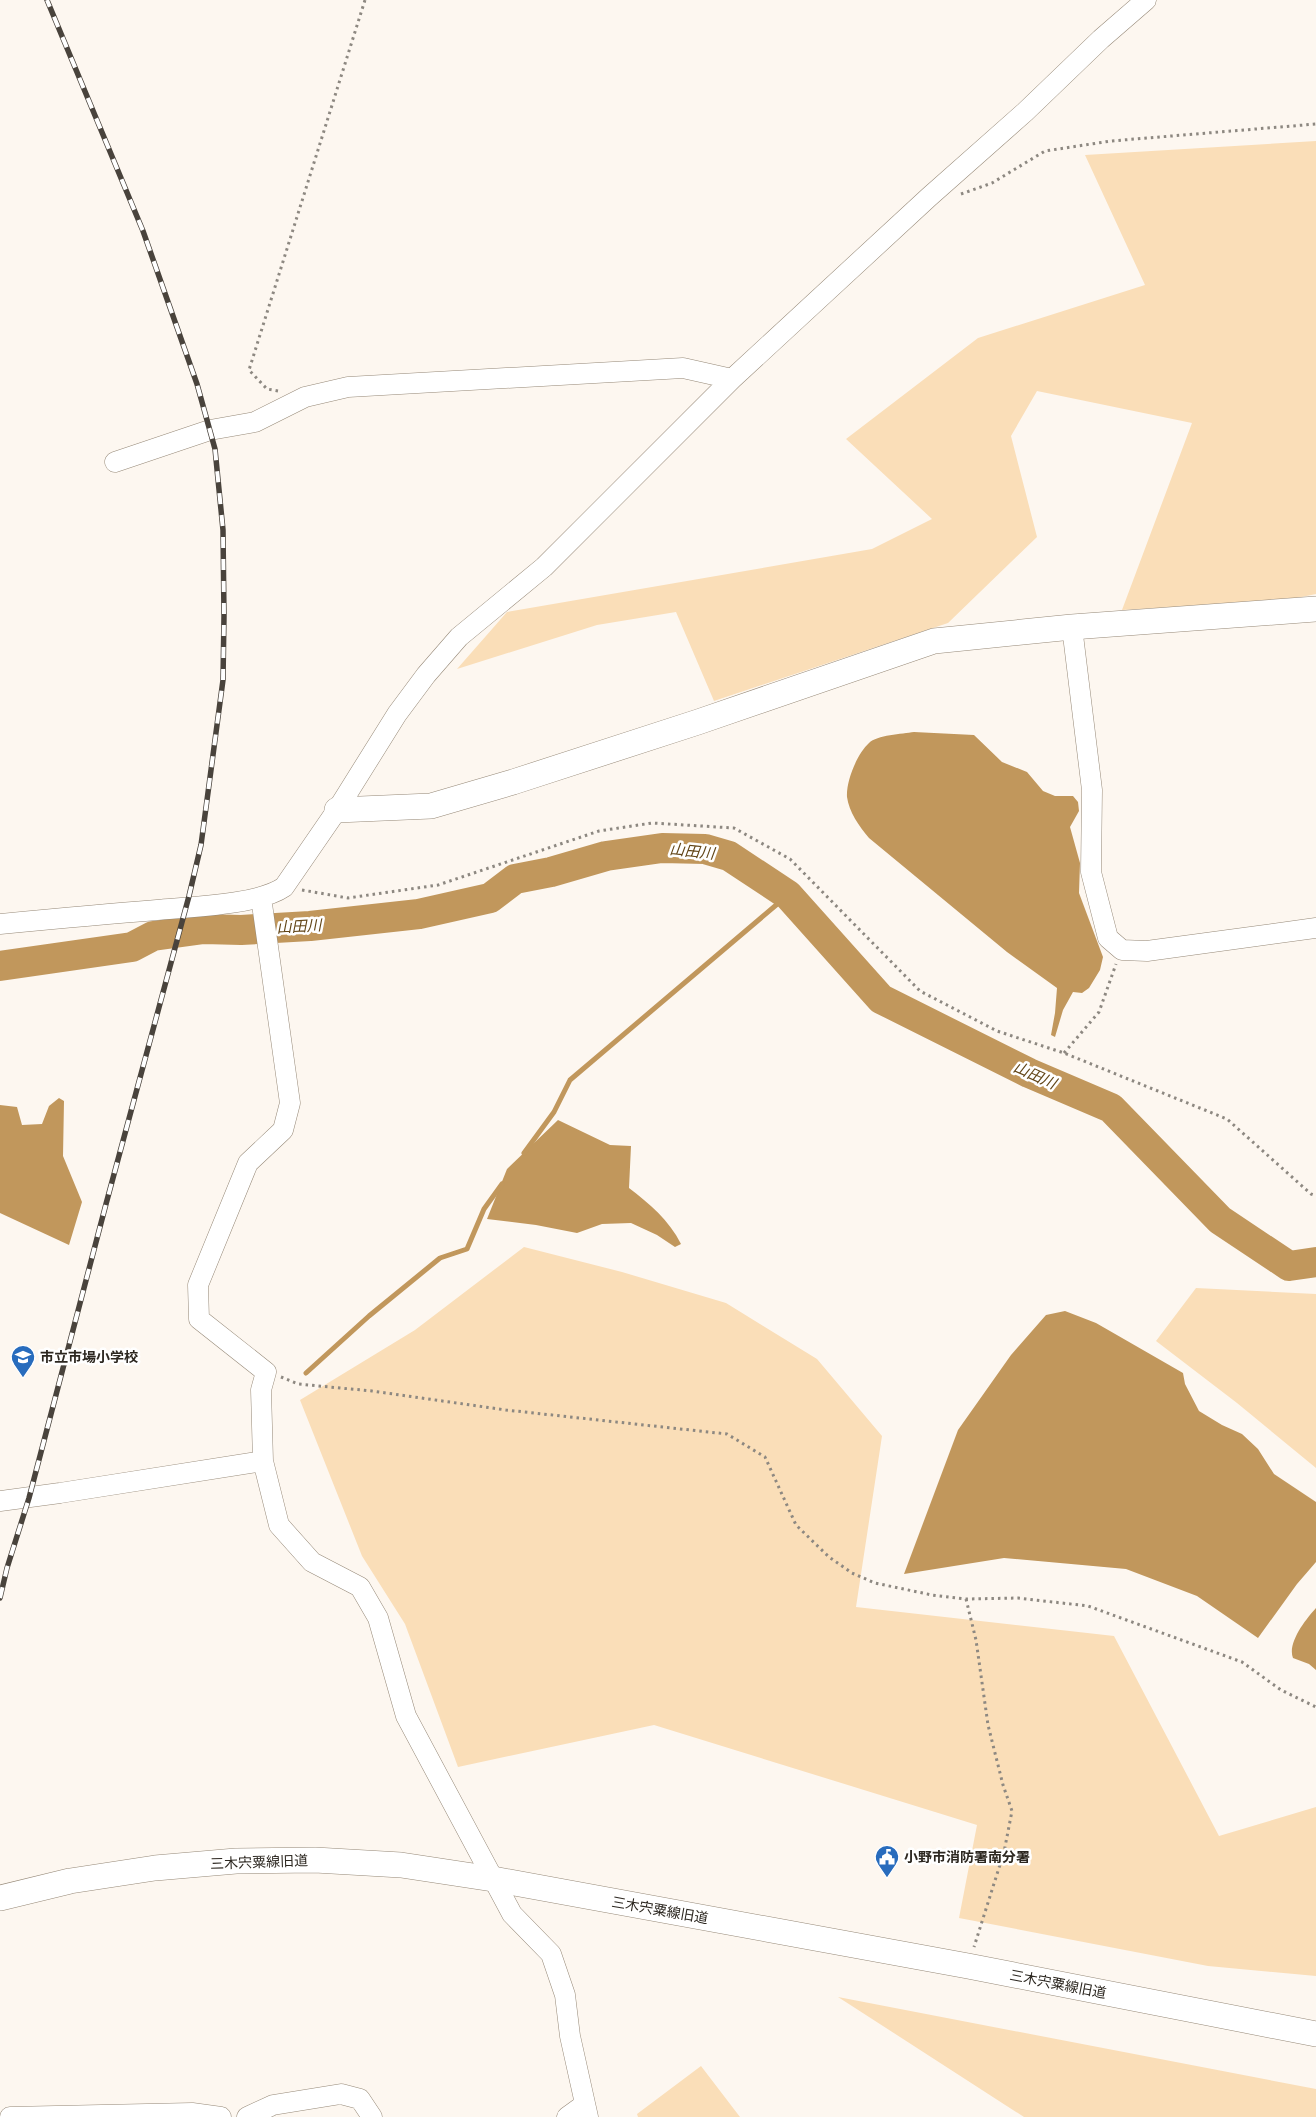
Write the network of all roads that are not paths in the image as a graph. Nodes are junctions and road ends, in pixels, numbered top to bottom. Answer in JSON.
{"nodes":[{"id":1,"x":1146,"y":0,"type":"edge"},
{"id":2,"x":732,"y":379,"type":"junction"},
{"id":3,"x":115,"y":462,"type":"dead end"},
{"id":4,"x":1316,"y":609,"type":"edge"},
{"id":5,"x":1072,"y":627,"type":"junction"},
{"id":6,"x":337,"y":810,"type":"junction"},
{"id":7,"x":261,"y":897,"type":"junction"},
{"id":8,"x":0,"y":924,"type":"edge"},
{"id":9,"x":1316,"y":928,"type":"edge"},
{"id":10,"x":263,"y":1461,"type":"junction"},
{"id":11,"x":0,"y":1501,"type":"edge"},
{"id":12,"x":493,"y":1879,"type":"junction"},
{"id":13,"x":0,"y":1898,"type":"edge"},
{"id":14,"x":1316,"y":2034,"type":"edge"},
{"id":15,"x":587,"y":2110,"type":"edge"},
{"id":16,"x":10,"y":2117,"type":"edge"},
{"id":17,"x":221,"y":2117,"type":"edge"},
{"id":18,"x":247,"y":2117,"type":"edge"},
{"id":19,"x":372,"y":2117,"type":"edge"},
{"id":20,"x":567,"y":2117,"type":"edge"}],
"edges":[{"from":1,"to":2,"type":"street"},
{"from":2,"to":3,"type":"street"},
{"from":2,"to":6,"type":"street"},
{"from":4,"to":5,"type":"street"},
{"from":5,"to":6,"type":"street"},
{"from":5,"to":9,"type":"street"},
{"from":6,"to":7,"type":"street"},
{"from":7,"to":8,"type":"street"},
{"from":7,"to":10,"type":"street"},
{"from":10,"to":11,"type":"street"},
{"from":10,"to":12,"type":"street"},
{"from":12,"to":13,"type":"street","name":"三木宍粟線旧道"},
{"from":12,"to":14,"type":"street","name":"三木宍粟線旧道"},
{"from":12,"to":15,"type":"street"},
{"from":15,"to":20,"type":"street"},
{"from":16,"to":17,"type":"street"},
{"from":18,"to":19,"type":"street"}]}
